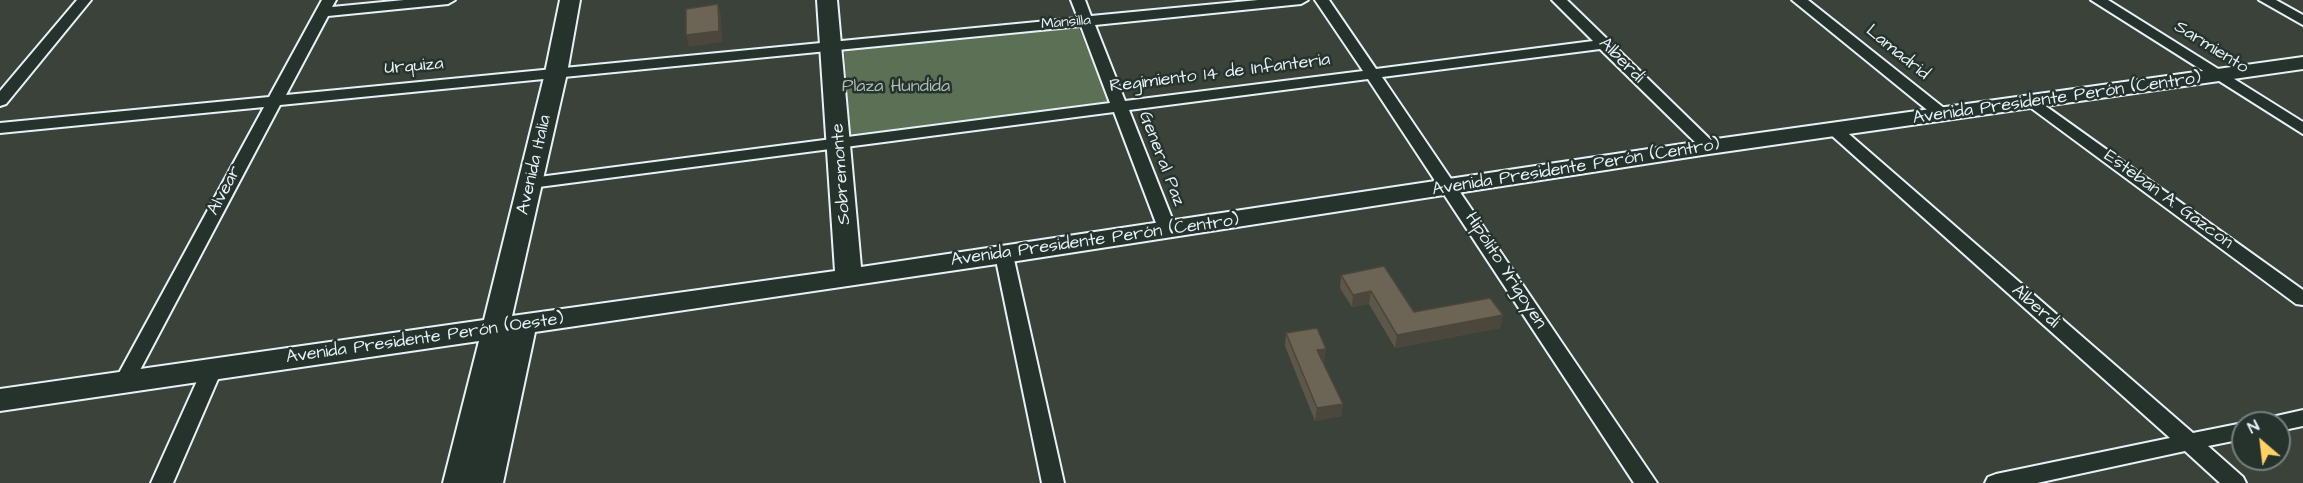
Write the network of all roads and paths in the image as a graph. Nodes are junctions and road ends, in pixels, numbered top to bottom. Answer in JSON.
{"nodes":[{"id":1,"x":84,"y":0,"type":"edge"},
{"id":2,"x":448,"y":0,"type":"edge"},
{"id":3,"x":570,"y":0,"type":"edge"},
{"id":4,"x":827,"y":0,"type":"edge"},
{"id":5,"x":1078,"y":0,"type":"edge"},
{"id":6,"x":1301,"y":0,"type":"edge"},
{"id":7,"x":1322,"y":0,"type":"edge"},
{"id":8,"x":1559,"y":0,"type":"edge"},
{"id":9,"x":1799,"y":0,"type":"edge"},
{"id":10,"x":2098,"y":0,"type":"edge"},
{"id":11,"x":2266,"y":0,"type":"edge"},
{"id":12,"x":326,"y":6,"type":"edge"},
{"id":13,"x":1086,"y":21,"type":"junction"},
{"id":14,"x":2303,"y":21,"type":"edge"},
{"id":15,"x":1604,"y":44,"type":"junction"},
{"id":16,"x":832,"y":45,"type":"junction"},
{"id":17,"x":2303,"y":63,"type":"edge"},
{"id":18,"x":556,"y":73,"type":"junction"},
{"id":19,"x":1372,"y":75,"type":"junction"},
{"id":20,"x":2218,"y":76,"type":"junction"},
{"id":21,"x":273,"y":100,"type":"junction"},
{"id":22,"x":0,"y":101,"type":"edge"},
{"id":23,"x":2033,"y":102,"type":"junction"},
{"id":24,"x":1120,"y":106,"type":"junction"},
{"id":25,"x":1942,"y":115,"type":"junction"},
{"id":26,"x":0,"y":128,"type":"edge"},
{"id":27,"x":2303,"y":129,"type":"edge"},
{"id":28,"x":1836,"y":131,"type":"junction"},
{"id":29,"x":840,"y":144,"type":"junction"},
{"id":30,"x":1708,"y":147,"type":"junction"},
{"id":31,"x":531,"y":183,"type":"junction"},
{"id":32,"x":1450,"y":188,"type":"junction"},
{"id":33,"x":1168,"y":231,"type":"junction"},
{"id":34,"x":1004,"y":255,"type":"junction"},
{"id":35,"x":849,"y":277,"type":"junction"},
{"id":36,"x":2303,"y":298,"type":"edge"},
{"id":37,"x":509,"y":327,"type":"junction"},
{"id":38,"x":211,"y":372,"type":"junction"},
{"id":39,"x":123,"y":384,"type":"junction"},
{"id":40,"x":0,"y":400,"type":"edge"},
{"id":41,"x":2231,"y":434,"type":"edge"},
{"id":42,"x":2189,"y":443,"type":"junction"},
{"id":43,"x":162,"y":483,"type":"edge"},
{"id":44,"x":459,"y":483,"type":"edge"},
{"id":45,"x":488,"y":483,"type":"edge"},
{"id":46,"x":1053,"y":483,"type":"edge"},
{"id":47,"x":1646,"y":483,"type":"edge"},
{"id":48,"x":1996,"y":483,"type":"edge"},
{"id":49,"x":2235,"y":483,"type":"edge"}],
"edges":[{"from":1,"to":22,"type":"street"},
{"from":2,"to":12,"type":"street"},
{"from":3,"to":18,"type":"main road","name":"Avenida Italia"},
{"from":4,"to":16,"type":"main road","name":"Sobremonte"},
{"from":5,"to":13,"type":"street","name":"General Paz"},
{"from":6,"to":13,"type":"street","name":"Mansilla"},
{"from":7,"to":19,"type":"street","name":"Hipólito Yrigoyen"},
{"from":8,"to":15,"type":"street","name":"Alberdi"},
{"from":9,"to":25,"type":"street","name":"Lamadrid"},
{"from":10,"to":20,"type":"street","name":"Sarmiento"},
{"from":11,"to":14,"type":"street"},
{"from":12,"to":21,"type":"street","name":"Alvear"},
{"from":13,"to":16,"type":"street","name":"Mansilla"},
{"from":13,"to":24,"type":"street","name":"General Paz"},
{"from":15,"to":19,"type":"street","name":"Regimiento 14 de Infanteria"},
{"from":15,"to":30,"type":"street","name":"Alberdi"},
{"from":16,"to":18,"type":"street","name":"Urquiza"},
{"from":16,"to":29,"type":"main road","name":"Sobremonte"},
{"from":17,"to":20,"type":"main road","name":"Avenida Presidente Perón (Centro)"},
{"from":18,"to":21,"type":"street","name":"Urquiza"},
{"from":18,"to":31,"type":"main road","name":"Avenida Italia"},
{"from":19,"to":24,"type":"street","name":"Regimiento 14 de Infanteria"},
{"from":19,"to":32,"type":"street","name":"Hipólito Yrigoyen"},
{"from":20,"to":23,"type":"main road","name":"Avenida Presidente Perón (Centro)"},
{"from":20,"to":27,"type":"street","name":"Sarmiento"},
{"from":21,"to":26,"type":"street","name":"Urquiza"},
{"from":21,"to":39,"type":"street","name":"Alvear"},
{"from":23,"to":25,"type":"main road","name":"Avenida Presidente Perón (Centro)"},
{"from":23,"to":36,"type":"street","name":"Esteban A. Gazcon"},
{"from":24,"to":29,"type":"street","name":"Regimiento 14 de Infanteria"},
{"from":24,"to":33,"type":"street","name":"General Paz"},
{"from":25,"to":28,"type":"main road","name":"Avenida Presidente Perón (Centro)"},
{"from":28,"to":30,"type":"main road","name":"Avenida Presidente Perón (Centro)"},
{"from":28,"to":42,"type":"street","name":"Alberdi"},
{"from":29,"to":31,"type":"street","name":"Regimiento 14 de Infanteria"},
{"from":29,"to":35,"type":"main road","name":"Sobremonte"},
{"from":30,"to":32,"type":"main road","name":"Avenida Presidente Perón (Centro)"},
{"from":31,"to":37,"type":"main road","name":"Avenida Italia"},
{"from":32,"to":33,"type":"main road","name":"Avenida Presidente Perón (Centro)"},
{"from":32,"to":47,"type":"street","name":"Hipólito Yrigoyen"},
{"from":33,"to":34,"type":"main road","name":"Avenida Presidente Perón (Centro)"},
{"from":34,"to":35,"type":"main road","name":"Avenida Presidente Perón (Centro)"},
{"from":34,"to":46,"type":"street"},
{"from":35,"to":37,"type":"main road","name":"Avenida Presidente Perón (Oeste)"},
{"from":37,"to":38,"type":"main road","name":"Avenida Presidente Perón (Oeste)"},
{"from":37,"to":44,"type":"main road"},
{"from":37,"to":45,"type":"main road"},
{"from":38,"to":39,"type":"main road","name":"Avenida Presidente Perón (Oeste)"},
{"from":38,"to":43,"type":"street"},
{"from":39,"to":40,"type":"main road","name":"Avenida Presidente Perón (Oeste)"},
{"from":41,"to":42,"type":"street"},
{"from":42,"to":48,"type":"street"},
{"from":42,"to":49,"type":"street","name":"Alberdi"}]}
